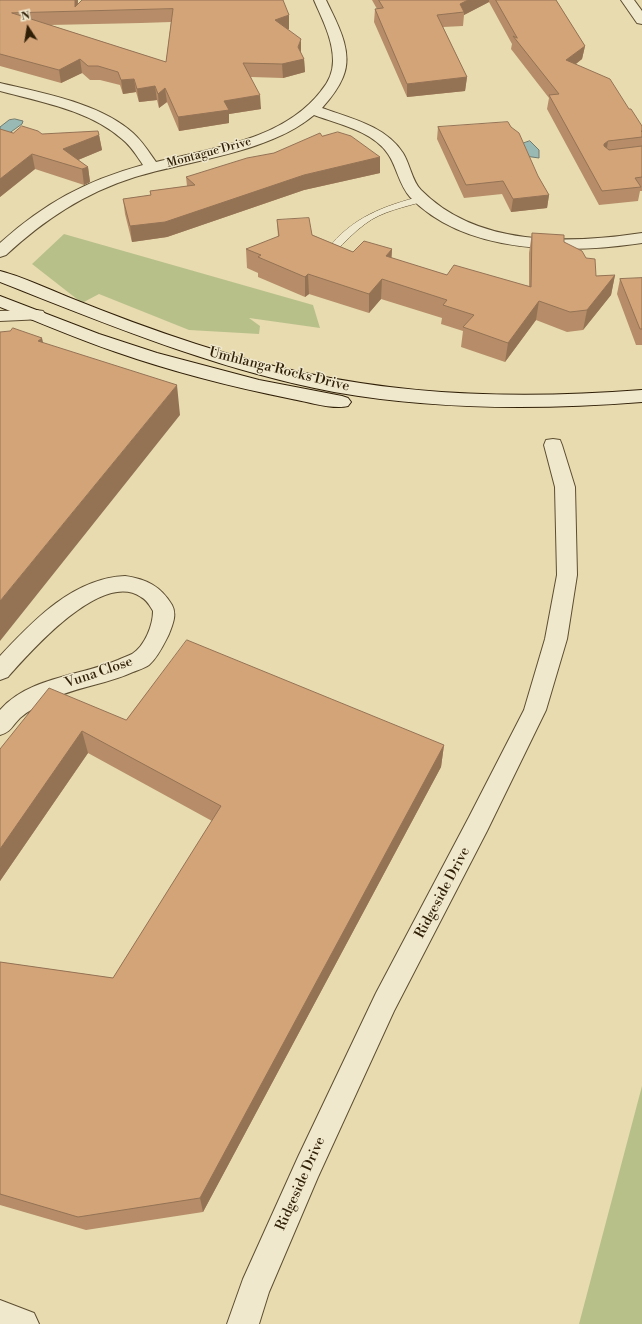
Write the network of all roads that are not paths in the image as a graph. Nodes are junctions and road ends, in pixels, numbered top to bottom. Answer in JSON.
{"nodes":[{"id":1,"x":320,"y":0,"type":"edge"},
{"id":2,"x":628,"y":0,"type":"edge"},
{"id":3,"x":642,"y":20,"type":"edge"},
{"id":4,"x":0,"y":87,"type":"edge"},
{"id":5,"x":313,"y":110,"type":"junction"},
{"id":6,"x":153,"y":168,"type":"junction"},
{"id":7,"x":422,"y":199,"type":"junction"},
{"id":8,"x":642,"y":238,"type":"edge"},
{"id":9,"x":332,"y":250,"type":"edge"},
{"id":10,"x":0,"y":252,"type":"edge"},
{"id":11,"x":0,"y":276,"type":"edge"},
{"id":12,"x":0,"y":301,"type":"edge"},
{"id":13,"x":37,"y":315,"type":"junction"},
{"id":14,"x":0,"y":316,"type":"edge"},
{"id":15,"x":642,"y":396,"type":"edge"},
{"id":16,"x":642,"y":409,"type":"edge"},
{"id":17,"x":553,"y":445,"type":"dead end"},
{"id":18,"x":0,"y":671,"type":"edge"},
{"id":19,"x":0,"y":726,"type":"edge"},
{"id":20,"x":0,"y":1316,"type":"edge"},
{"id":21,"x":23,"y":1324,"type":"edge"},
{"id":22,"x":243,"y":1324,"type":"edge"}],
"edges":[{"from":1,"to":5,"type":"street","name":"Montague Drive"},
{"from":2,"to":3,"type":"street"},
{"from":4,"to":6,"type":"street"},
{"from":5,"to":6,"type":"street","name":"Montague Drive"},
{"from":5,"to":7,"type":"street"},
{"from":6,"to":10,"type":"street","name":"Montague Drive"},
{"from":7,"to":8,"type":"street"},
{"from":7,"to":9,"type":"lane"},
{"from":11,"to":15,"type":"street","name":"Umhlanga Rocks Drive"},
{"from":12,"to":13,"type":"street","name":"Umhlanga Rocks Drive"},
{"from":13,"to":14,"type":"street"},
{"from":13,"to":16,"type":"street","name":"Umhlanga Rocks Drive"},
{"from":17,"to":22,"type":"street","name":"Ridgeside Drive"},
{"from":18,"to":19,"type":"street","name":"Vuna Close"},
{"from":20,"to":21,"type":"street"}]}
